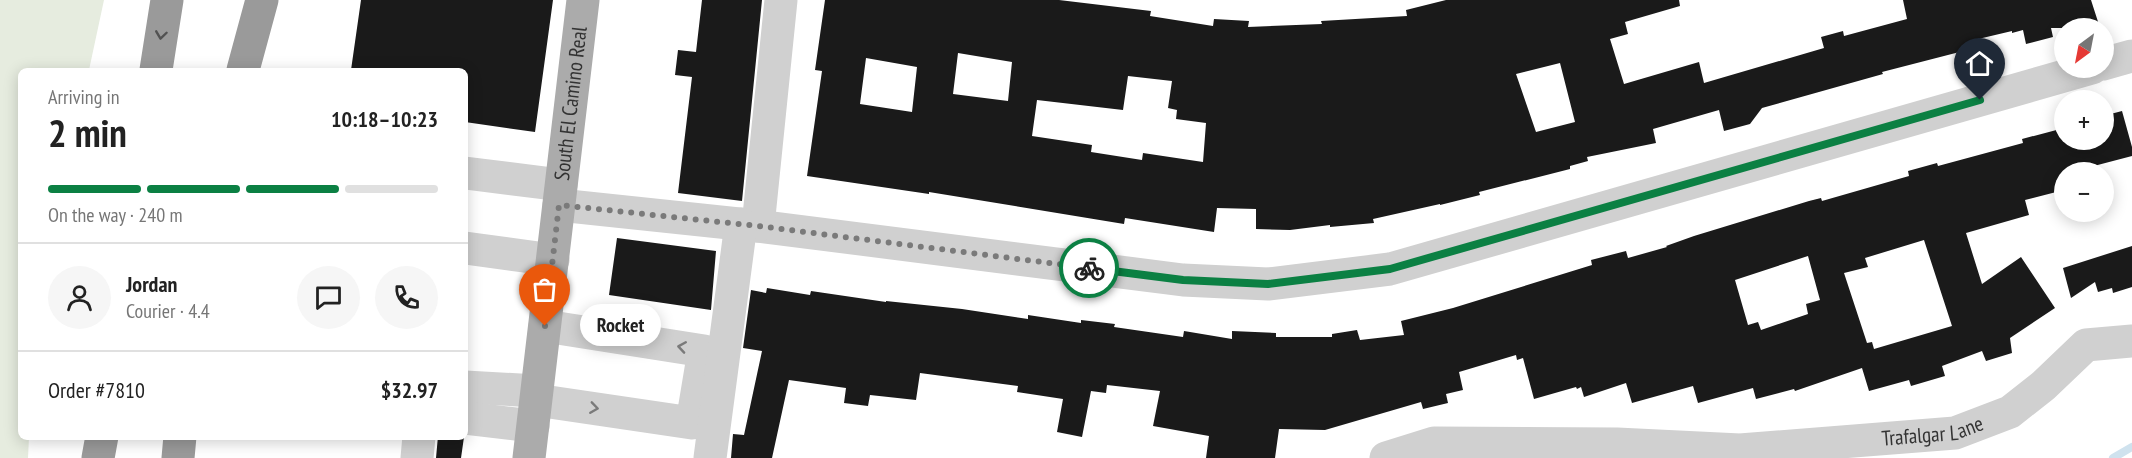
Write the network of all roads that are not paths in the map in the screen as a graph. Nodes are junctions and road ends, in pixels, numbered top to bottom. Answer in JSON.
{"nodes":[{"id":1,"x":167,"y":0,"type":"edge"},
{"id":2,"x":253,"y":0,"type":"edge"},
{"id":3,"x":262,"y":0,"type":"edge"},
{"id":4,"x":583,"y":0,"type":"edge"},
{"id":5,"x":781,"y":0,"type":"edge"},
{"id":6,"x":2132,"y":56,"type":"edge"},
{"id":7,"x":2114,"y":61,"type":"edge"},
{"id":8,"x":156,"y":68,"type":"edge"},
{"id":9,"x":242,"y":68,"type":"edge"},
{"id":10,"x":243,"y":68,"type":"edge"},
{"id":11,"x":2057,"y":78,"type":"edge"},
{"id":12,"x":468,"y":174,"type":"edge"},
{"id":13,"x":560,"y":195,"type":"junction"},
{"id":14,"x":749,"y":225,"type":"junction"},
{"id":15,"x":468,"y":248,"type":"edge"},
{"id":16,"x":553,"y":260,"type":"junction"},
{"id":17,"x":545,"y":326,"type":"junction"},
{"id":18,"x":2132,"y":341,"type":"edge"},
{"id":19,"x":468,"y":388,"type":"edge"},
{"id":20,"x":468,"y":418,"type":"edge"},
{"id":21,"x":534,"y":419,"type":"edge"},
{"id":22,"x":101,"y":440,"type":"edge"},
{"id":23,"x":180,"y":440,"type":"edge"},
{"id":24,"x":198,"y":440,"type":"edge"},
{"id":25,"x":419,"y":440,"type":"edge"},
{"id":26,"x":98,"y":458,"type":"edge"},
{"id":27,"x":178,"y":458,"type":"edge"},
{"id":28,"x":199,"y":458,"type":"edge"},
{"id":29,"x":417,"y":458,"type":"edge"},
{"id":30,"x":710,"y":458,"type":"edge"},
{"id":31,"x":1386,"y":458,"type":"edge"}],
"edges":[{"from":1,"to":8,"type":"highway","one_way":true},
{"from":2,"to":9,"type":"highway"},
{"from":3,"to":10,"type":"highway"},
{"from":4,"to":13,"type":"main road","name":"South El Camino Real"},
{"from":5,"to":14,"type":"street"},
{"from":6,"to":7,"type":"street"},
{"from":11,"to":14,"type":"street"},
{"from":12,"to":13,"type":"street"},
{"from":13,"to":14,"type":"street"},
{"from":13,"to":16,"type":"main road","name":"South El Camino Real"},
{"from":14,"to":30,"type":"street"},
{"from":15,"to":16,"type":"street"},
{"from":16,"to":17,"type":"main road","name":"South El Camino Real"},
{"from":17,"to":21,"type":"main road","name":"South El Camino Real"},
{"from":21,"to":17,"type":"street","one_way":true},
{"from":18,"to":31,"type":"street","name":"Trafalgar Lane"},
{"from":19,"to":21,"type":"street"},
{"from":20,"to":21,"type":"street"},
{"from":22,"to":26,"type":"highway"},
{"from":23,"to":27,"type":"highway"},
{"from":24,"to":28,"type":"highway"},
{"from":25,"to":29,"type":"street"}]}
